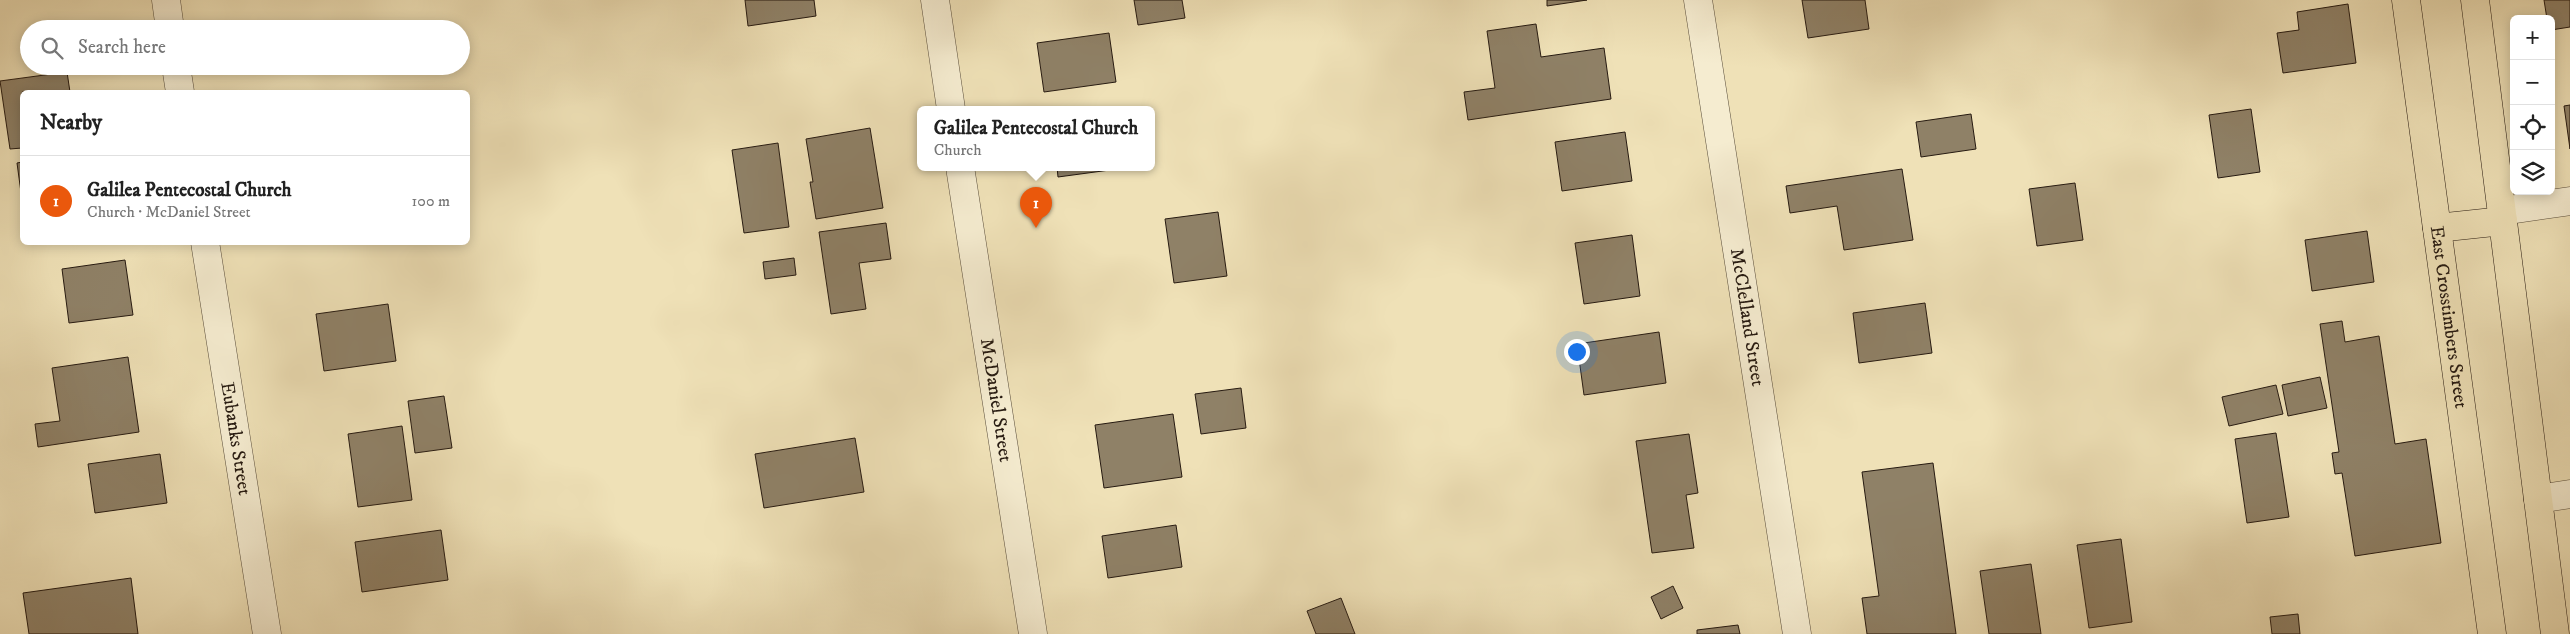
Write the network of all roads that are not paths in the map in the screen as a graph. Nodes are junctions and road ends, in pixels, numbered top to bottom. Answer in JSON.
{"nodes":[{"id":1,"x":166,"y":0,"type":"edge"},
{"id":2,"x":934,"y":0,"type":"edge"},
{"id":3,"x":1698,"y":0,"type":"edge"},
{"id":4,"x":2406,"y":0,"type":"edge"},
{"id":5,"x":2475,"y":0,"type":"edge"},
{"id":6,"x":169,"y":20,"type":"edge"},
{"id":7,"x":177,"y":75,"type":"edge"},
{"id":8,"x":180,"y":90,"type":"edge"},
{"id":9,"x":952,"y":106,"type":"edge"},
{"id":10,"x":961,"y":171,"type":"edge"},
{"id":11,"x":2570,"y":201,"type":"edge"},
{"id":12,"x":2502,"y":216,"type":"junction"},
{"id":13,"x":2437,"y":228,"type":"junction"},
{"id":14,"x":204,"y":245,"type":"edge"},
{"id":15,"x":2570,"y":494,"type":"edge"},
{"id":16,"x":2538,"y":499,"type":"junction"},
{"id":17,"x":267,"y":634,"type":"edge"},
{"id":18,"x":1033,"y":634,"type":"edge"},
{"id":19,"x":1797,"y":634,"type":"edge"},
{"id":20,"x":2492,"y":634,"type":"edge"},
{"id":21,"x":2555,"y":634,"type":"edge"}],
"edges":[{"from":1,"to":6,"type":"street"},
{"from":2,"to":9,"type":"street"},
{"from":3,"to":19,"type":"street","name":"McClelland Street"},
{"from":4,"to":13,"type":"main road","name":"East Crosstimbers Street"},
{"from":5,"to":12,"type":"main road"},
{"from":7,"to":8,"type":"street"},
{"from":10,"to":18,"type":"street","name":"McDaniel Street"},
{"from":11,"to":12,"type":"street"},
{"from":12,"to":13,"type":"main road"},
{"from":12,"to":16,"type":"main road"},
{"from":13,"to":20,"type":"main road","name":"East Crosstimbers Street"},
{"from":14,"to":17,"type":"street","name":"Eubanks Street"},
{"from":15,"to":16,"type":"street"},
{"from":16,"to":21,"type":"main road"}]}
